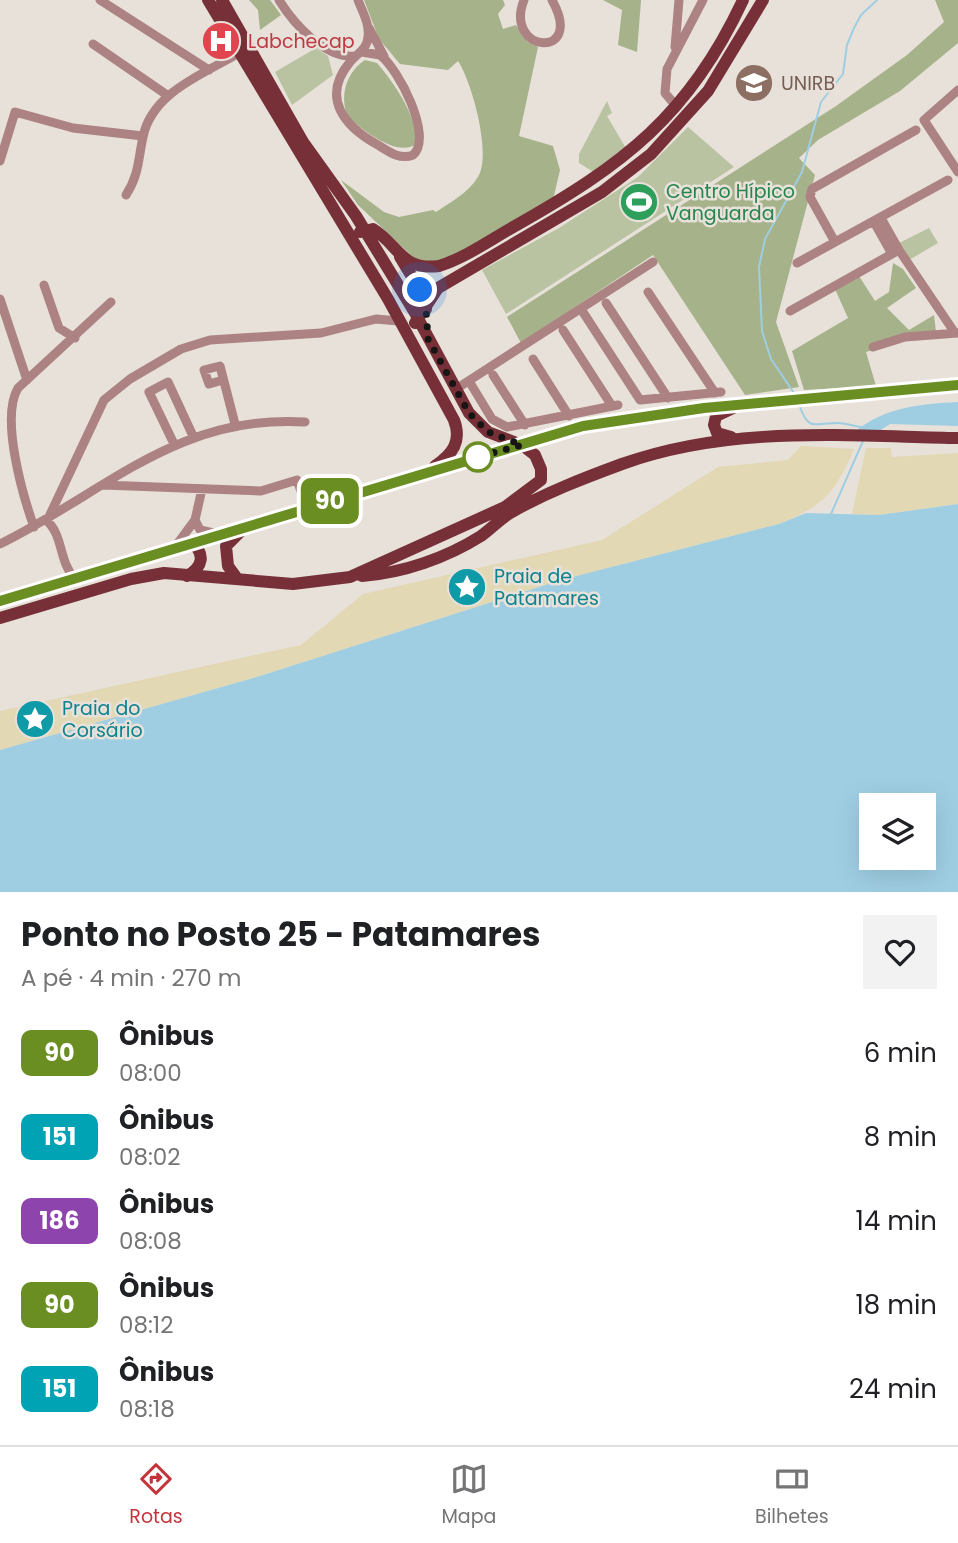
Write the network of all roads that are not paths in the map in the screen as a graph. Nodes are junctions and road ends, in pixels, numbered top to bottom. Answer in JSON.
{"nodes":[{"id":1,"x":100,"y":0,"type":"edge"},
{"id":2,"x":208,"y":0,"type":"edge"},
{"id":3,"x":222,"y":0,"type":"edge"},
{"id":4,"x":279,"y":0,"type":"edge"},
{"id":5,"x":358,"y":0,"type":"edge"},
{"id":6,"x":524,"y":0,"type":"edge"},
{"id":7,"x":552,"y":0,"type":"edge"},
{"id":8,"x":703,"y":0,"type":"edge"},
{"id":9,"x":743,"y":0,"type":"edge"},
{"id":10,"x":763,"y":0,"type":"edge"},
{"id":11,"x":679,"y":4,"type":"edge"},
{"id":12,"x":697,"y":12,"type":"junction"},
{"id":13,"x":368,"y":27,"type":"junction"},
{"id":14,"x":93,"y":44,"type":"dead end"},
{"id":15,"x":330,"y":50,"type":"junction"},
{"id":16,"x":239,"y":53,"type":"junction"},
{"id":17,"x":358,"y":54,"type":"junction"},
{"id":18,"x":673,"y":56,"type":"junction"},
{"id":19,"x":386,"y":59,"type":"junction"},
{"id":20,"x":209,"y":70,"type":"junction"},
{"id":21,"x":339,"y":80,"type":"junction"},
{"id":22,"x":958,"y":90,"type":"edge"},
{"id":23,"x":167,"y":95,"type":"junction"},
{"id":24,"x":679,"y":102,"type":"junction"},
{"id":25,"x":694,"y":108,"type":"junction"},
{"id":26,"x":916,"y":130,"type":"dead end"},
{"id":27,"x":143,"y":136,"type":"junction"},
{"id":28,"x":640,"y":143,"type":"junction"},
{"id":29,"x":651,"y":154,"type":"junction"},
{"id":30,"x":0,"y":161,"type":"edge"},
{"id":31,"x":958,"y":172,"type":"edge"},
{"id":32,"x":948,"y":180,"type":"dead end"},
{"id":33,"x":126,"y":195,"type":"dead end"},
{"id":34,"x":346,"y":202,"type":"junction"},
{"id":35,"x":535,"y":214,"type":"junction"},
{"id":36,"x":878,"y":220,"type":"junction"},
{"id":37,"x":542,"y":228,"type":"junction"},
{"id":38,"x":364,"y":229,"type":"junction"},
{"id":39,"x":380,"y":234,"type":"junction"},
{"id":40,"x":351,"y":237,"type":"junction"},
{"id":41,"x":835,"y":243,"type":"junction"},
{"id":42,"x":896,"y":252,"type":"junction"},
{"id":43,"x":398,"y":254,"type":"junction"},
{"id":44,"x":455,"y":260,"type":"junction"},
{"id":45,"x":653,"y":262,"type":"dead end"},
{"id":46,"x":797,"y":263,"type":"dead end"},
{"id":47,"x":461,"y":273,"type":"junction"},
{"id":48,"x":44,"y":285,"type":"dead end"},
{"id":49,"x":649,"y":292,"type":"dead end"},
{"id":50,"x":0,"y":299,"type":"edge"},
{"id":51,"x":388,"y":299,"type":"junction"},
{"id":52,"x":111,"y":302,"type":"dead end"},
{"id":53,"x":606,"y":303,"type":"dead end"},
{"id":54,"x":426,"y":308,"type":"junction"},
{"id":55,"x":581,"y":309,"type":"junction"},
{"id":56,"x":790,"y":311,"type":"dead end"},
{"id":57,"x":945,"y":319,"type":"junction"},
{"id":58,"x":376,"y":320,"type":"junction"},
{"id":59,"x":419,"y":320,"type":"junction"},
{"id":60,"x":398,"y":321,"type":"junction"},
{"id":61,"x":563,"y":330,"type":"dead end"},
{"id":62,"x":956,"y":333,"type":"edge"},
{"id":63,"x":939,"y":334,"type":"junction"},
{"id":64,"x":75,"y":338,"type":"junction"},
{"id":65,"x":428,"y":339,"type":"junction"},
{"id":66,"x":873,"y":347,"type":"dead end"},
{"id":67,"x":533,"y":359,"type":"dead end"},
{"id":68,"x":493,"y":375,"type":"dead end"},
{"id":69,"x":27,"y":380,"type":"junction"},
{"id":70,"x":223,"y":380,"type":"dead end"},
{"id":71,"x":469,"y":381,"type":"junction"},
{"id":72,"x":958,"y":385,"type":"edge"},
{"id":73,"x":456,"y":389,"type":"junction"},
{"id":74,"x":668,"y":398,"type":"junction"},
{"id":75,"x":746,"y":404,"type":"junction"},
{"id":76,"x":569,"y":416,"type":"junction"},
{"id":77,"x":305,"y":422,"type":"dead end"},
{"id":78,"x":235,"y":424,"type":"junction"},
{"id":79,"x":526,"y":425,"type":"junction"},
{"id":80,"x":193,"y":436,"type":"junction"},
{"id":81,"x":739,"y":438,"type":"junction"},
{"id":82,"x":958,"y":438,"type":"edge"},
{"id":83,"x":522,"y":445,"type":"junction"},
{"id":84,"x":175,"y":446,"type":"junction"},
{"id":85,"x":423,"y":473,"type":"junction"},
{"id":86,"x":101,"y":484,"type":"junction"},
{"id":87,"x":202,"y":489,"type":"junction"},
{"id":88,"x":307,"y":508,"type":"junction"},
{"id":89,"x":47,"y":520,"type":"junction"},
{"id":90,"x":195,"y":520,"type":"junction"},
{"id":91,"x":34,"y":527,"type":"junction"},
{"id":92,"x":245,"y":528,"type":"junction"},
{"id":93,"x":219,"y":534,"type":"junction"},
{"id":94,"x":191,"y":542,"type":"junction"},
{"id":95,"x":0,"y":544,"type":"edge"},
{"id":96,"x":173,"y":548,"type":"junction"},
{"id":97,"x":187,"y":576,"type":"junction"},
{"id":98,"x":236,"y":577,"type":"junction"},
{"id":99,"x":349,"y":577,"type":"junction"},
{"id":100,"x":74,"y":578,"type":"junction"},
{"id":101,"x":105,"y":587,"type":"junction"},
{"id":102,"x":0,"y":601,"type":"edge"},
{"id":103,"x":0,"y":618,"type":"edge"}],
"edges":[{"from":1,"to":20,"type":"street"},
{"from":2,"to":16,"type":"main road"},
{"from":3,"to":34,"type":"main road"},
{"from":4,"to":15,"type":"street"},
{"from":5,"to":13,"type":"street"},
{"from":6,"to":7,"type":"street"},
{"from":8,"to":12,"type":"street"},
{"from":9,"to":24,"type":"main road"},
{"from":10,"to":25,"type":"main road"},
{"from":11,"to":12,"type":"street"},
{"from":11,"to":18,"type":"street"},
{"from":12,"to":18,"type":"street"},
{"from":13,"to":17,"type":"street"},
{"from":13,"to":19,"type":"street"},
{"from":14,"to":23,"type":"street"},
{"from":15,"to":17,"type":"street"},
{"from":15,"to":21,"type":"street"},
{"from":16,"to":20,"type":"street"},
{"from":16,"to":40,"type":"main road"},
{"from":17,"to":19,"type":"street"},
{"from":17,"to":21,"type":"street"},
{"from":18,"to":24,"type":"street"},
{"from":19,"to":21,"type":"street"},
{"from":20,"to":23,"type":"street"},
{"from":22,"to":31,"type":"street"},
{"from":23,"to":27,"type":"street"},
{"from":24,"to":25,"type":"main road"},
{"from":24,"to":28,"type":"main road"},
{"from":25,"to":29,"type":"main road"},
{"from":26,"to":41,"type":"street"},
{"from":27,"to":30,"type":"street"},
{"from":27,"to":33,"type":"street"},
{"from":28,"to":29,"type":"main road"},
{"from":28,"to":35,"type":"main road"},
{"from":29,"to":37,"type":"main road"},
{"from":32,"to":36,"type":"street"},
{"from":34,"to":38,"type":"main road"},
{"from":34,"to":39,"type":"main road"},
{"from":35,"to":37,"type":"main road"},
{"from":35,"to":44,"type":"main road"},
{"from":36,"to":41,"type":"street"},
{"from":36,"to":42,"type":"street"},
{"from":37,"to":47,"type":"main road"},
{"from":38,"to":39,"type":"main road"},
{"from":38,"to":40,"type":"main road"},
{"from":38,"to":59,"type":"main road"},
{"from":39,"to":43,"type":"main road"},
{"from":40,"to":51,"type":"main road"},
{"from":41,"to":46,"type":"street"},
{"from":42,"to":56,"type":"street"},
{"from":42,"to":57,"type":"street"},
{"from":43,"to":44,"type":"main road"},
{"from":43,"to":54,"type":"main road"},
{"from":44,"to":47,"type":"main road"},
{"from":45,"to":55,"type":"street"},
{"from":47,"to":54,"type":"main road"},
{"from":48,"to":64,"type":"street"},
{"from":49,"to":74,"type":"street"},
{"from":50,"to":69,"type":"street"},
{"from":51,"to":58,"type":"street"},
{"from":51,"to":60,"type":"main road"},
{"from":52,"to":64,"type":"street"},
{"from":53,"to":74,"type":"street"},
{"from":54,"to":59,"type":"main road"},
{"from":54,"to":65,"type":"main road"},
{"from":55,"to":71,"type":"street"},
{"from":55,"to":74,"type":"street"},
{"from":57,"to":62,"type":"street"},
{"from":57,"to":63,"type":"street"},
{"from":58,"to":60,"type":"street"},
{"from":58,"to":89,"type":"street"},
{"from":59,"to":60,"type":"main road"},
{"from":59,"to":65,"type":"main road"},
{"from":60,"to":85,"type":"main road"},
{"from":61,"to":76,"type":"street"},
{"from":62,"to":63,"type":"street"},
{"from":63,"to":66,"type":"street"},
{"from":64,"to":69,"type":"street"},
{"from":65,"to":73,"type":"main road"},
{"from":67,"to":76,"type":"street"},
{"from":68,"to":79,"type":"street"},
{"from":69,"to":91,"type":"street"},
{"from":70,"to":78,"type":"street"},
{"from":71,"to":73,"type":"street"},
{"from":71,"to":79,"type":"street"},
{"from":72,"to":75,"type":"main road"},
{"from":73,"to":83,"type":"main road"},
{"from":75,"to":81,"type":"main road"},
{"from":75,"to":83,"type":"main road"},
{"from":76,"to":79,"type":"street"},
{"from":77,"to":78,"type":"street"},
{"from":78,"to":80,"type":"street"},
{"from":80,"to":84,"type":"street"},
{"from":80,"to":84,"type":"street"},
{"from":81,"to":82,"type":"main road"},
{"from":81,"to":99,"type":"main road"},
{"from":83,"to":85,"type":"main road"},
{"from":83,"to":99,"type":"main road"},
{"from":84,"to":86,"type":"street"},
{"from":85,"to":88,"type":"main road"},
{"from":86,"to":87,"type":"street"},
{"from":86,"to":89,"type":"street"},
{"from":87,"to":88,"type":"street"},
{"from":87,"to":90,"type":"street"},
{"from":88,"to":92,"type":"main road"},
{"from":89,"to":91,"type":"street"},
{"from":89,"to":100,"type":"street"},
{"from":90,"to":93,"type":"street"},
{"from":90,"to":96,"type":"street"},
{"from":91,"to":95,"type":"street"},
{"from":92,"to":93,"type":"main road"},
{"from":92,"to":98,"type":"main road"},
{"from":93,"to":94,"type":"main road"},
{"from":94,"to":96,"type":"main road"},
{"from":94,"to":97,"type":"main road"},
{"from":96,"to":100,"type":"main road"},
{"from":97,"to":98,"type":"main road"},
{"from":97,"to":101,"type":"main road"},
{"from":98,"to":99,"type":"main road"},
{"from":100,"to":101,"type":"main road"},
{"from":100,"to":102,"type":"main road"},
{"from":101,"to":103,"type":"main road"}]}
